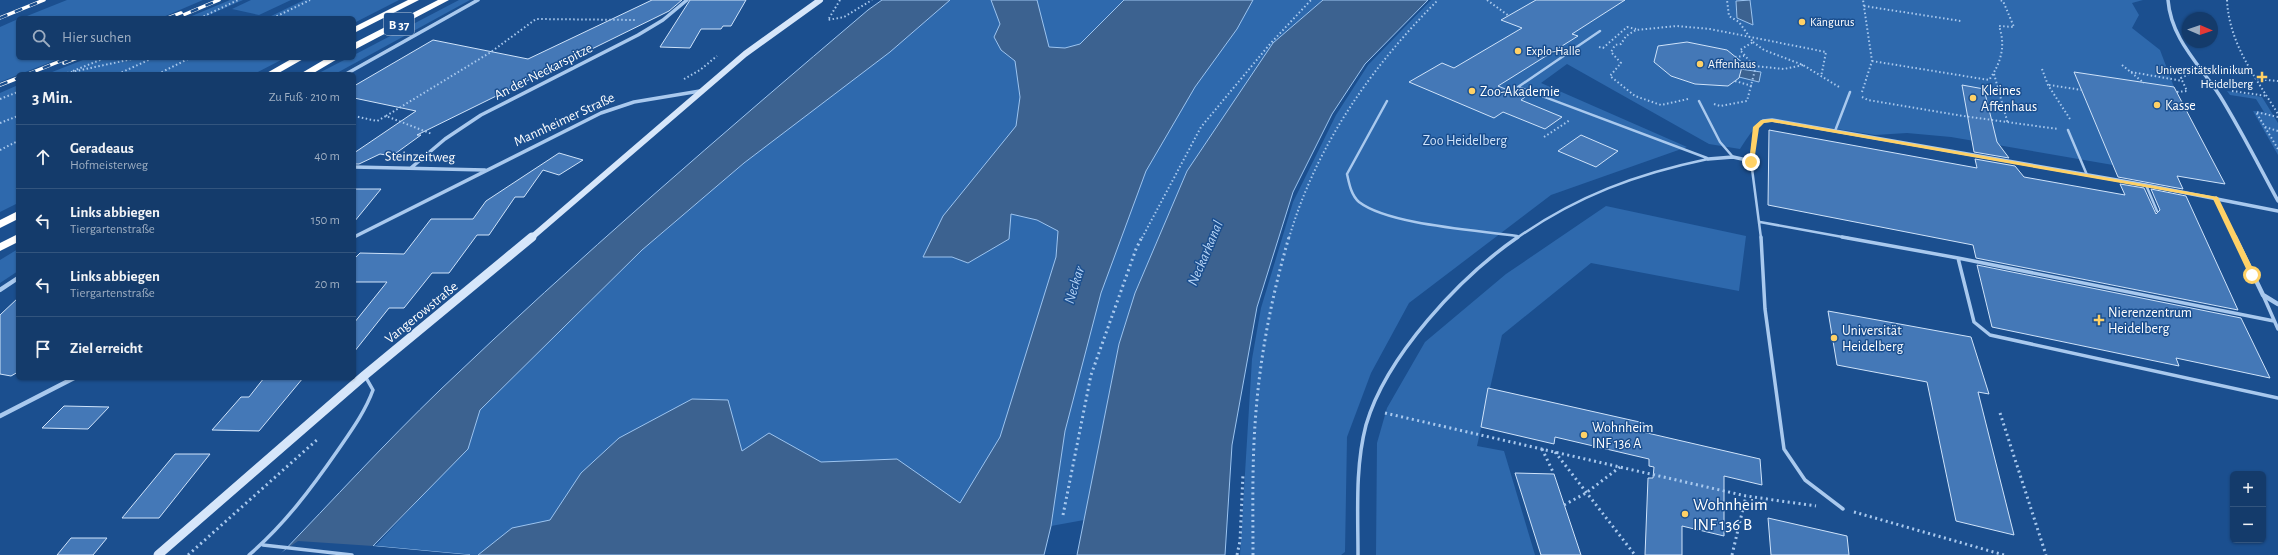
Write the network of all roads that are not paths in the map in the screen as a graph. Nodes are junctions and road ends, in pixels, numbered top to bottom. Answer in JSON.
{"nodes":[{"id":1,"x":415,"y":0,"type":"edge"},
{"id":2,"x":445,"y":0,"type":"edge"},
{"id":3,"x":478,"y":0,"type":"edge"},
{"id":4,"x":687,"y":0,"type":"edge"},
{"id":5,"x":820,"y":0,"type":"edge"},
{"id":6,"x":2168,"y":0,"type":"edge"},
{"id":7,"x":356,"y":29,"type":"edge"},
{"id":8,"x":1600,"y":31,"type":"dead end"},
{"id":9,"x":356,"y":46,"type":"edge"},
{"id":10,"x":296,"y":60,"type":"edge"},
{"id":11,"x":330,"y":60,"type":"edge"},
{"id":12,"x":274,"y":72,"type":"edge"},
{"id":13,"x":309,"y":72,"type":"edge"},
{"id":14,"x":350,"y":72,"type":"edge"},
{"id":15,"x":702,"y":91,"type":"junction"},
{"id":16,"x":1850,"y":92,"type":"road end"},
{"id":17,"x":1387,"y":101,"type":"dead end"},
{"id":18,"x":1699,"y":101,"type":"road end"},
{"id":19,"x":2068,"y":130,"type":"road end"},
{"id":20,"x":1835,"y":131,"type":"junction"},
{"id":21,"x":1733,"y":157,"type":"junction"},
{"id":22,"x":1708,"y":158,"type":"junction"},
{"id":23,"x":1751,"y":162,"type":"junction"},
{"id":24,"x":356,"y":167,"type":"edge"},
{"id":25,"x":412,"y":167,"type":"junction"},
{"id":26,"x":486,"y":170,"type":"junction"},
{"id":27,"x":2087,"y":175,"type":"junction"},
{"id":28,"x":2146,"y":185,"type":"junction"},
{"id":29,"x":2216,"y":198,"type":"junction"},
{"id":30,"x":2278,"y":202,"type":"edge"},
{"id":31,"x":2278,"y":211,"type":"edge"},
{"id":32,"x":2157,"y":212,"type":"dead end"},
{"id":33,"x":16,"y":215,"type":"edge"},
{"id":34,"x":1760,"y":222,"type":"junction"},
{"id":35,"x":0,"y":225,"type":"edge"},
{"id":36,"x":356,"y":236,"type":"edge"},
{"id":37,"x":1517,"y":236,"type":"junction"},
{"id":38,"x":16,"y":238,"type":"edge"},
{"id":39,"x":0,"y":248,"type":"edge"},
{"id":40,"x":1958,"y":258,"type":"junction"},
{"id":41,"x":16,"y":279,"type":"edge"},
{"id":42,"x":0,"y":290,"type":"edge"},
{"id":43,"x":2263,"y":295,"type":"junction"},
{"id":44,"x":2278,"y":304,"type":"edge"},
{"id":45,"x":2274,"y":321,"type":"junction"},
{"id":46,"x":2278,"y":329,"type":"edge"},
{"id":47,"x":365,"y":375,"type":"junction"},
{"id":48,"x":70,"y":380,"type":"edge"},
{"id":49,"x":2278,"y":398,"type":"edge"},
{"id":50,"x":0,"y":416,"type":"edge"},
{"id":51,"x":1843,"y":509,"type":"road end"},
{"id":52,"x":263,"y":544,"type":"junction"},
{"id":53,"x":158,"y":555,"type":"edge"},
{"id":54,"x":249,"y":555,"type":"edge"},
{"id":55,"x":352,"y":555,"type":"edge"},
{"id":56,"x":1358,"y":555,"type":"edge"}],
"edges":[{"from":1,"to":7,"type":"highway","number":"B 37"},
{"from":2,"to":9,"type":"highway","number":"B 37"},
{"from":3,"to":14,"type":"street"},
{"from":4,"to":25,"type":"street","name":"An der Neckarspitze"},
{"from":5,"to":15,"type":"street"},
{"from":6,"to":30,"type":"street"},
{"from":8,"to":22,"type":"lane"},
{"from":10,"to":12,"type":"highway"},
{"from":11,"to":13,"type":"highway"},
{"from":15,"to":26,"type":"street","name":"Mannheimer Straße"},
{"from":15,"to":47,"type":"street","name":"Vangerowstraße"},
{"from":16,"to":20,"type":"lane"},
{"from":17,"to":37,"type":"lane"},
{"from":18,"to":21,"type":"lane"},
{"from":19,"to":27,"type":"lane"},
{"from":20,"to":23,"type":"street"},
{"from":20,"to":27,"type":"street"},
{"from":21,"to":22,"type":"street"},
{"from":21,"to":23,"type":"street"},
{"from":22,"to":37,"type":"lane"},
{"from":23,"to":34,"type":"lane"},
{"from":24,"to":25,"type":"street","name":"Steinzeitweg"},
{"from":25,"to":26,"type":"street","name":"Steinzeitweg"},
{"from":26,"to":36,"type":"street","name":"Mannheimer Straße"},
{"from":27,"to":28,"type":"street"},
{"from":28,"to":29,"type":"street"},
{"from":28,"to":32,"type":"lane"},
{"from":29,"to":31,"type":"street"},
{"from":29,"to":43,"type":"street"},
{"from":33,"to":35,"type":"highway"},
{"from":34,"to":40,"type":"lane"},
{"from":34,"to":51,"type":"lane"},
{"from":37,"to":56,"type":"lane"},
{"from":38,"to":39,"type":"highway"},
{"from":40,"to":45,"type":"lane"},
{"from":40,"to":49,"type":"lane"},
{"from":41,"to":42,"type":"street"},
{"from":43,"to":44,"type":"street"},
{"from":43,"to":45,"type":"lane"},
{"from":45,"to":46,"type":"lane"},
{"from":47,"to":52,"type":"lane"},
{"from":47,"to":53,"type":"street","name":"Vangerowstraße"},
{"from":48,"to":50,"type":"street"},
{"from":52,"to":54,"type":"lane"},
{"from":52,"to":55,"type":"lane"}]}
